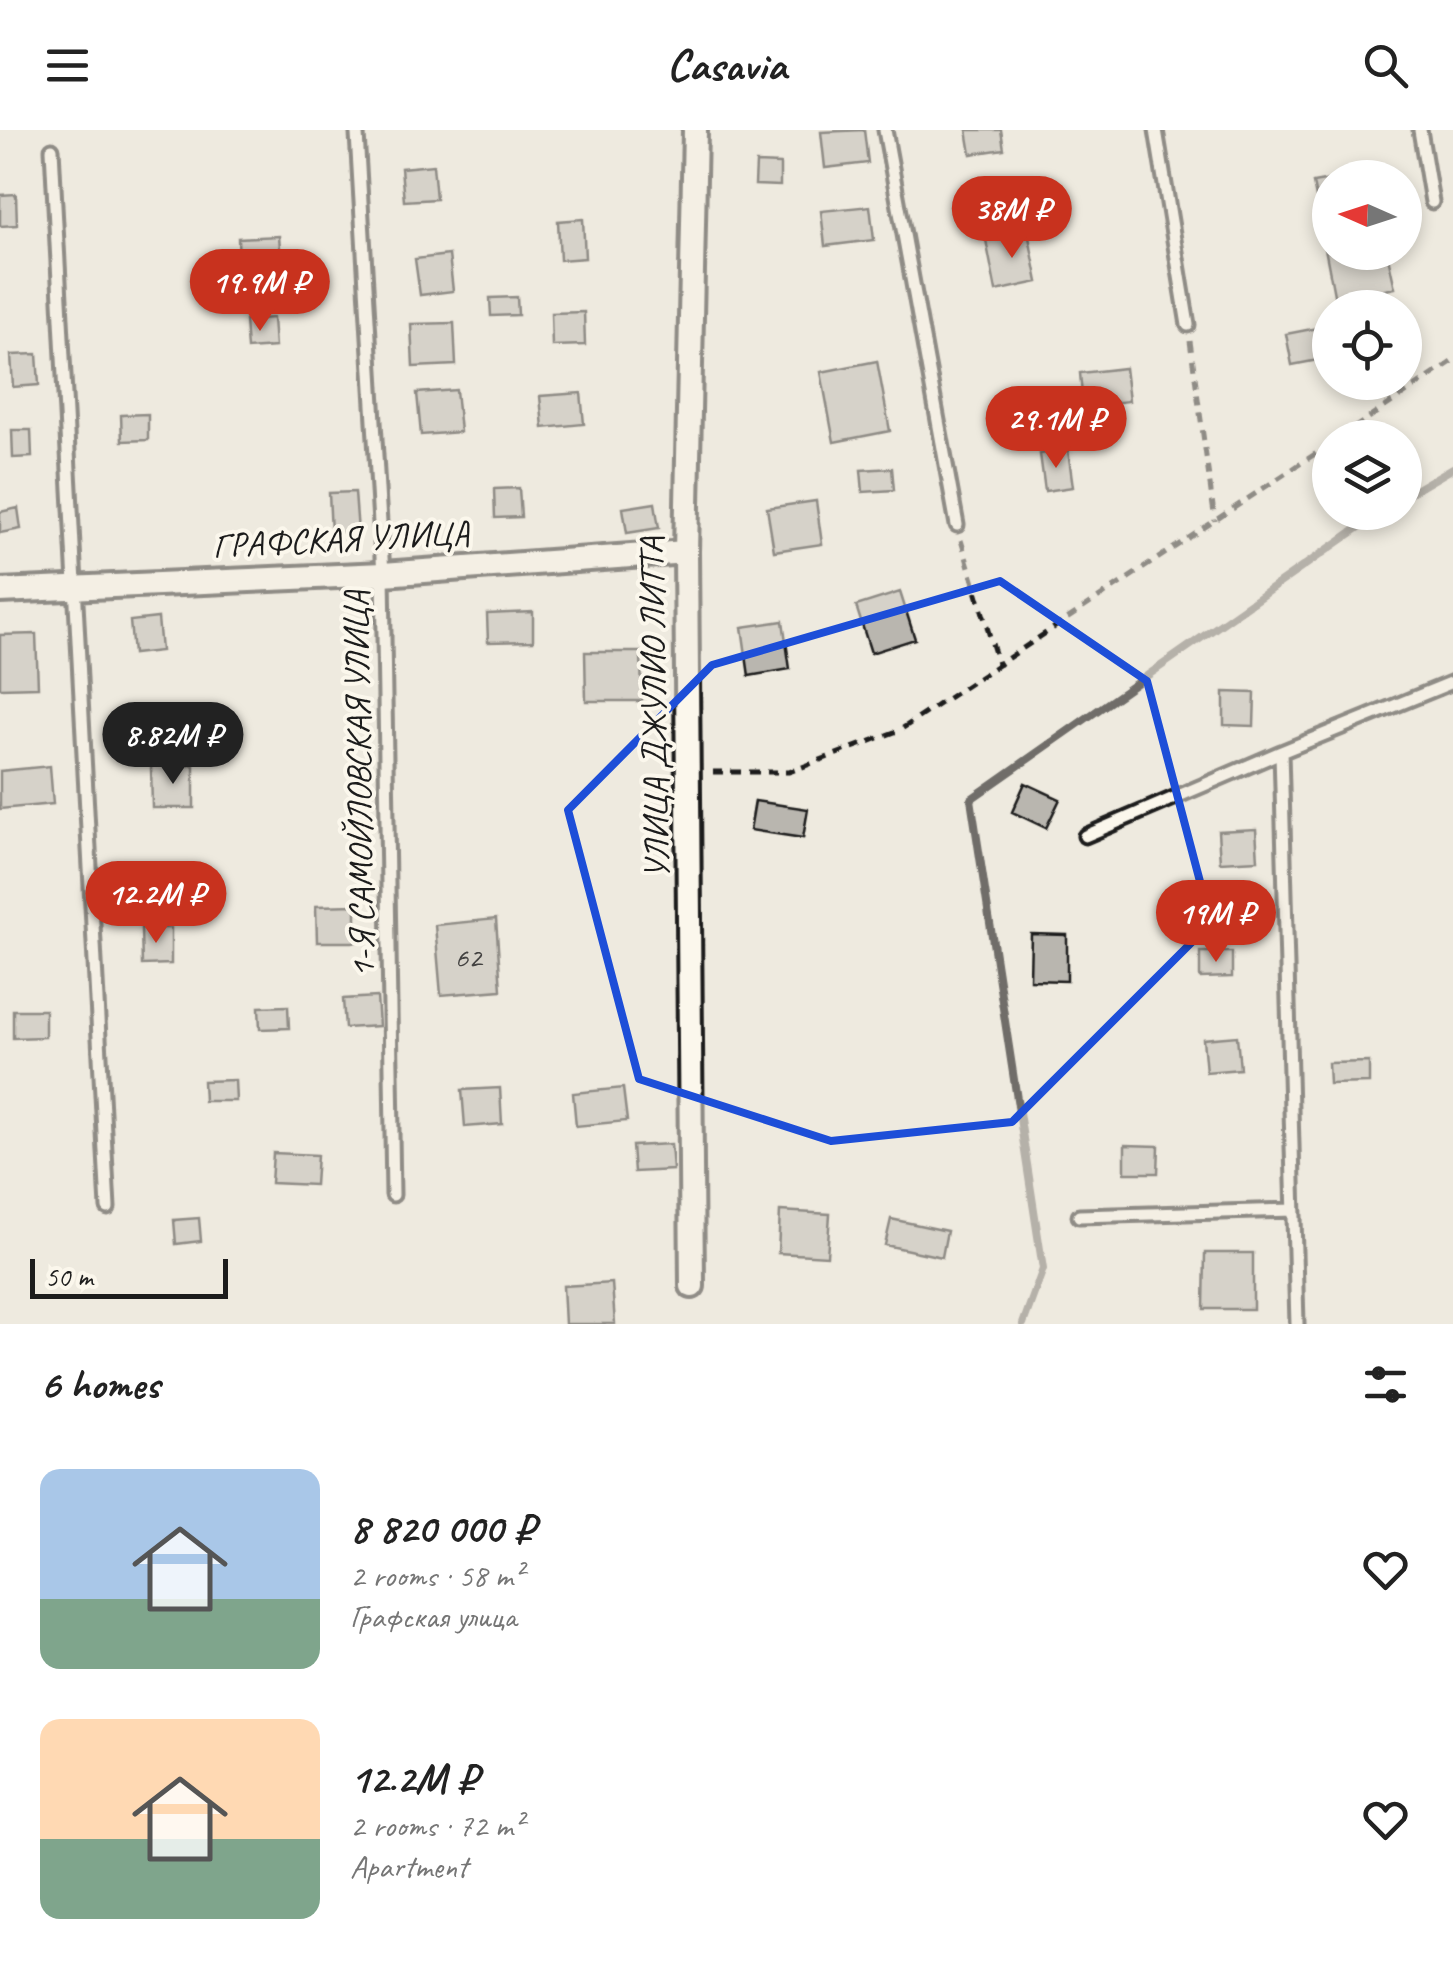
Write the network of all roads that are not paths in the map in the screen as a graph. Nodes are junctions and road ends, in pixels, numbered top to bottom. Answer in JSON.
{"nodes":[{"id":1,"x":695,"y":130,"type":"edge"},
{"id":2,"x":885,"y":130,"type":"edge"},
{"id":3,"x":1156,"y":130,"type":"edge"},
{"id":4,"x":1420,"y":130,"type":"edge"},
{"id":5,"x":358,"y":134,"type":"dead end"},
{"id":6,"x":52,"y":150,"type":"dead end"},
{"id":7,"x":1432,"y":202,"type":"dead end"},
{"id":8,"x":1188,"y":325,"type":"road end"},
{"id":9,"x":957,"y":525,"type":"road end"},
{"id":10,"x":686,"y":552,"type":"junction"},
{"id":11,"x":383,"y":574,"type":"junction"},
{"id":12,"x":75,"y":587,"type":"junction"},
{"id":13,"x":0,"y":591,"type":"edge"},
{"id":14,"x":1453,"y":682,"type":"edge"},
{"id":15,"x":1281,"y":752,"type":"junction"},
{"id":16,"x":1085,"y":836,"type":"dead end"},
{"id":17,"x":393,"y":1195,"type":"dead end"},
{"id":18,"x":108,"y":1208,"type":"dead end"},
{"id":19,"x":1293,"y":1210,"type":"junction"},
{"id":20,"x":1080,"y":1216,"type":"dead end"},
{"id":21,"x":692,"y":1286,"type":"dead end"},
{"id":22,"x":1297,"y":1324,"type":"edge"}],
"edges":[{"from":1,"to":10,"type":"street","name":"УЛИЦА ДЖУЛИО ЛИТТА"},
{"from":2,"to":9,"type":"lane"},
{"from":3,"to":8,"type":"lane"},
{"from":4,"to":7,"type":"lane"},
{"from":5,"to":11,"type":"lane","name":"1-Я САМОЙЛОВСКАЯ УЛИЦА"},
{"from":6,"to":12,"type":"lane"},
{"from":10,"to":11,"type":"street","name":"ГРАФСКАЯ УЛИЦА"},
{"from":10,"to":21,"type":"street","name":"УЛИЦА ДЖУЛИО ЛИТТА"},
{"from":11,"to":12,"type":"street","name":"ГРАФСКАЯ УЛИЦА"},
{"from":11,"to":17,"type":"lane","name":"1-Я САМОЙЛОВСКАЯ УЛИЦА"},
{"from":12,"to":13,"type":"street","name":"ГРАФСКАЯ УЛИЦА"},
{"from":12,"to":18,"type":"lane"},
{"from":14,"to":15,"type":"lane"},
{"from":15,"to":16,"type":"lane"},
{"from":15,"to":19,"type":"lane"},
{"from":19,"to":20,"type":"lane"},
{"from":19,"to":22,"type":"lane"}]}
